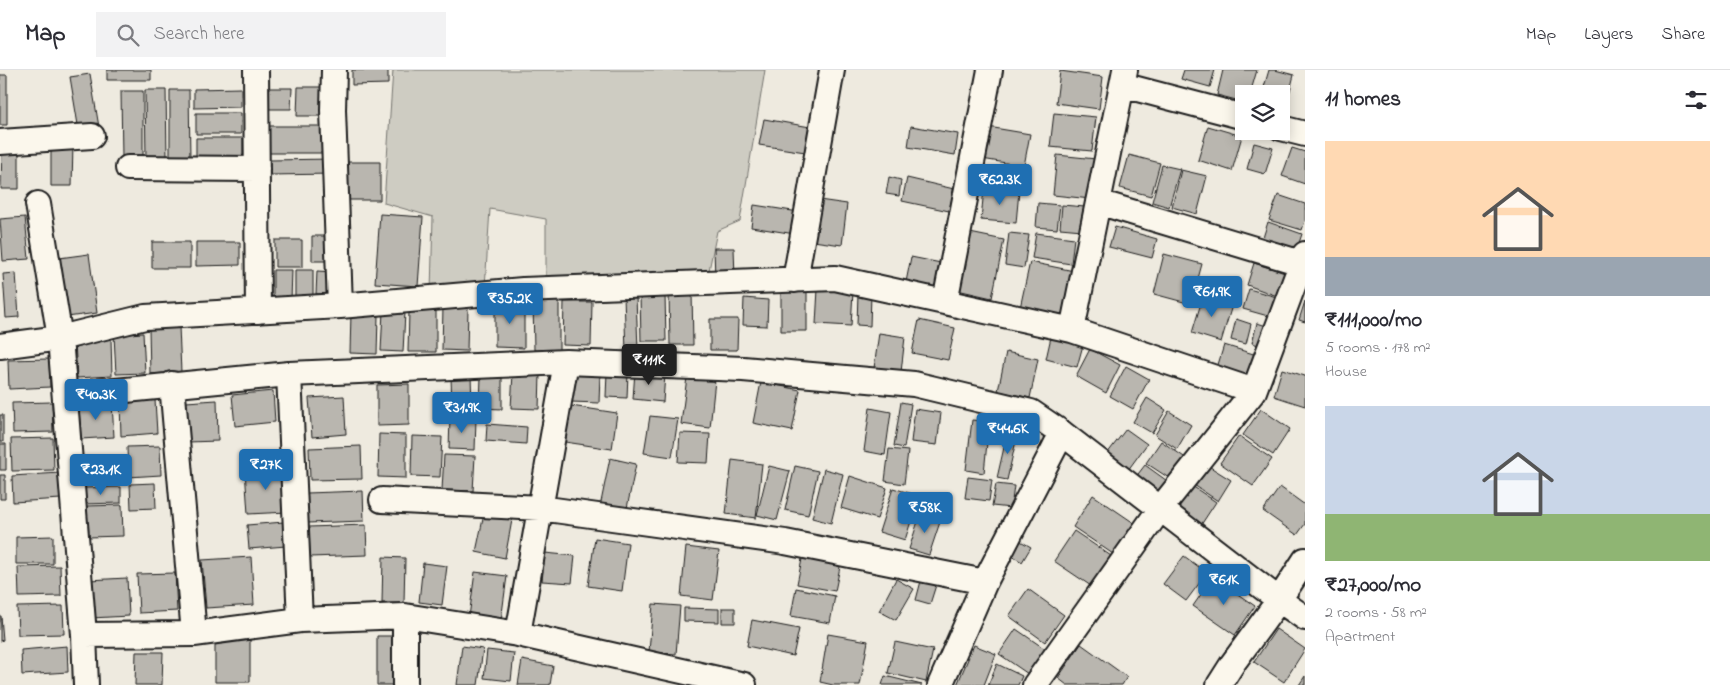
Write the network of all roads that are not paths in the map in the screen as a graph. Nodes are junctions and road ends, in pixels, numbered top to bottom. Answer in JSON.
{"nodes":[{"id":1,"x":256,"y":70,"type":"edge"},
{"id":2,"x":334,"y":70,"type":"edge"},
{"id":3,"x":832,"y":70,"type":"edge"},
{"id":4,"x":990,"y":70,"type":"edge"},
{"id":5,"x":1124,"y":77,"type":"edge"},
{"id":6,"x":1235,"y":115,"type":"edge"},
{"id":7,"x":1290,"y":130,"type":"edge"},
{"id":8,"x":1305,"y":134,"type":"edge"},
{"id":9,"x":92,"y":136,"type":"dead end"},
{"id":10,"x":0,"y":142,"type":"edge"},
{"id":11,"x":128,"y":168,"type":"dead end"},
{"id":12,"x":257,"y":169,"type":"junction"},
{"id":13,"x":1098,"y":202,"type":"junction"},
{"id":14,"x":38,"y":204,"type":"dead end"},
{"id":15,"x":1303,"y":258,"type":"edge"},
{"id":16,"x":795,"y":280,"type":"junction"},
{"id":17,"x":946,"y":302,"type":"junction"},
{"id":18,"x":340,"y":306,"type":"junction"},
{"id":19,"x":258,"y":310,"type":"junction"},
{"id":20,"x":1072,"y":330,"type":"junction"},
{"id":21,"x":60,"y":338,"type":"junction"},
{"id":22,"x":0,"y":346,"type":"edge"},
{"id":23,"x":566,"y":362,"type":"junction"},
{"id":24,"x":288,"y":374,"type":"junction"},
{"id":25,"x":172,"y":384,"type":"junction"},
{"id":26,"x":1254,"y":391,"type":"junction"},
{"id":27,"x":65,"y":396,"type":"junction"},
{"id":28,"x":1062,"y":433,"type":"junction"},
{"id":29,"x":382,"y":500,"type":"dead end"},
{"id":30,"x":540,"y":508,"type":"junction"},
{"id":31,"x":1160,"y":508,"type":"junction"},
{"id":32,"x":1305,"y":560,"type":"edge"},
{"id":33,"x":985,"y":582,"type":"junction"},
{"id":34,"x":1279,"y":600,"type":"junction"},
{"id":35,"x":405,"y":616,"type":"junction"},
{"id":36,"x":1305,"y":618,"type":"edge"},
{"id":37,"x":300,"y":620,"type":"junction"},
{"id":38,"x":194,"y":634,"type":"junction"},
{"id":39,"x":518,"y":634,"type":"junction"},
{"id":40,"x":84,"y":635,"type":"junction"},
{"id":41,"x":1042,"y":683,"type":"edge"},
{"id":42,"x":86,"y":685,"type":"edge"},
{"id":43,"x":406,"y":685,"type":"edge"},
{"id":44,"x":744,"y":685,"type":"edge"},
{"id":45,"x":940,"y":685,"type":"edge"},
{"id":46,"x":1219,"y":685,"type":"edge"}],
"edges":[{"from":1,"to":12,"type":"street"},
{"from":2,"to":18,"type":"street"},
{"from":3,"to":16,"type":"street"},
{"from":4,"to":17,"type":"street"},
{"from":5,"to":6,"type":"street"},
{"from":5,"to":13,"type":"street"},
{"from":7,"to":8,"type":"street"},
{"from":9,"to":10,"type":"street"},
{"from":11,"to":12,"type":"street"},
{"from":12,"to":19,"type":"street"},
{"from":13,"to":15,"type":"street"},
{"from":13,"to":20,"type":"street"},
{"from":14,"to":21,"type":"street"},
{"from":15,"to":26,"type":"street"},
{"from":16,"to":17,"type":"street"},
{"from":16,"to":18,"type":"street"},
{"from":17,"to":20,"type":"street"},
{"from":18,"to":19,"type":"street"},
{"from":19,"to":21,"type":"street"},
{"from":20,"to":26,"type":"street"},
{"from":21,"to":22,"type":"street"},
{"from":21,"to":27,"type":"street"},
{"from":23,"to":24,"type":"street"},
{"from":23,"to":28,"type":"street"},
{"from":23,"to":30,"type":"street"},
{"from":24,"to":25,"type":"street"},
{"from":24,"to":37,"type":"street"},
{"from":25,"to":27,"type":"street"},
{"from":25,"to":38,"type":"street"},
{"from":26,"to":31,"type":"street"},
{"from":27,"to":40,"type":"street"},
{"from":28,"to":31,"type":"street"},
{"from":28,"to":33,"type":"street"},
{"from":29,"to":30,"type":"street"},
{"from":30,"to":33,"type":"street"},
{"from":30,"to":39,"type":"street"},
{"from":31,"to":34,"type":"street"},
{"from":31,"to":41,"type":"street"},
{"from":32,"to":34,"type":"street"},
{"from":33,"to":45,"type":"street"},
{"from":34,"to":36,"type":"street"},
{"from":34,"to":46,"type":"street"},
{"from":35,"to":37,"type":"street"},
{"from":35,"to":39,"type":"street"},
{"from":35,"to":43,"type":"street"},
{"from":37,"to":38,"type":"street"},
{"from":38,"to":40,"type":"street"},
{"from":39,"to":44,"type":"street"},
{"from":40,"to":42,"type":"street"}]}
